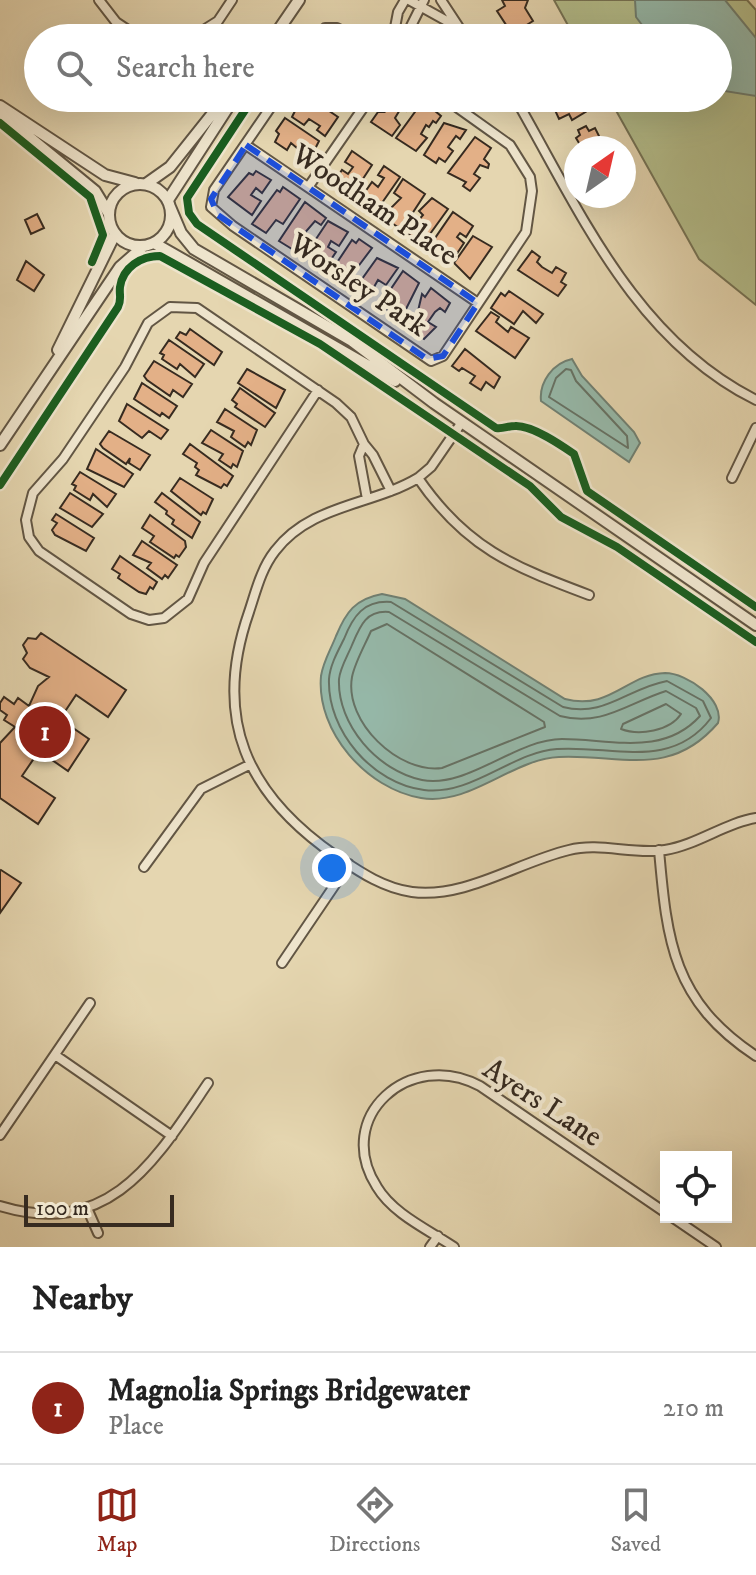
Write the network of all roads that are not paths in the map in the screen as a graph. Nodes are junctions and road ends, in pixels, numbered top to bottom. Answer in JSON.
{"nodes":[{"id":1,"x":99,"y":0,"type":"edge"},
{"id":2,"x":232,"y":0,"type":"edge"},
{"id":3,"x":299,"y":0,"type":"edge"},
{"id":4,"x":407,"y":0,"type":"edge"},
{"id":5,"x":441,"y":0,"type":"edge"},
{"id":6,"x":422,"y":4,"type":"edge"},
{"id":7,"x":119,"y":24,"type":"edge"},
{"id":8,"x":214,"y":24,"type":"edge"},
{"id":9,"x":283,"y":24,"type":"edge"},
{"id":10,"x":396,"y":24,"type":"edge"},
{"id":11,"x":412,"y":24,"type":"edge"},
{"id":12,"x":452,"y":24,"type":"edge"},
{"id":13,"x":453,"y":24,"type":"edge"},
{"id":14,"x":0,"y":106,"type":"edge"},
{"id":15,"x":214,"y":112,"type":"edge"},
{"id":16,"x":225,"y":112,"type":"edge"},
{"id":17,"x":268,"y":112,"type":"edge"},
{"id":18,"x":360,"y":112,"type":"edge"},
{"id":19,"x":464,"y":112,"type":"edge"},
{"id":20,"x":523,"y":112,"type":"edge"},
{"id":21,"x":0,"y":113,"type":"edge"},
{"id":22,"x":246,"y":145,"type":"junction"},
{"id":23,"x":141,"y":184,"type":"junction"},
{"id":24,"x":309,"y":186,"type":"junction"},
{"id":25,"x":169,"y":203,"type":"junction"},
{"id":26,"x":109,"y":214,"type":"junction"},
{"id":27,"x":115,"y":234,"type":"junction"},
{"id":28,"x":149,"y":244,"type":"junction"},
{"id":29,"x":478,"y":303,"type":"junction"},
{"id":30,"x":45,"y":377,"type":"junction"},
{"id":31,"x":318,"y":390,"type":"junction"},
{"id":32,"x":756,"y":400,"type":"edge"},
{"id":33,"x":434,"y":403,"type":"junction"},
{"id":34,"x":462,"y":422,"type":"junction"},
{"id":35,"x":756,"y":428,"type":"edge"},
{"id":36,"x":364,"y":444,"type":"junction"},
{"id":37,"x":0,"y":445,"type":"edge"},
{"id":38,"x":418,"y":478,"type":"junction"},
{"id":39,"x":732,"y":478,"type":"dead end"},
{"id":40,"x":391,"y":491,"type":"junction"},
{"id":41,"x":367,"y":499,"type":"junction"},
{"id":42,"x":589,"y":595,"type":"dead end"},
{"id":43,"x":756,"y":625,"type":"edge"},
{"id":44,"x":249,"y":765,"type":"junction"},
{"id":45,"x":756,"y":818,"type":"edge"},
{"id":46,"x":659,"y":850,"type":"junction"},
{"id":47,"x":349,"y":864,"type":"junction"},
{"id":48,"x":144,"y":867,"type":"dead end"},
{"id":49,"x":282,"y":963,"type":"dead end"},
{"id":50,"x":90,"y":1003,"type":"dead end"},
{"id":51,"x":55,"y":1055,"type":"junction"},
{"id":52,"x":756,"y":1056,"type":"edge"},
{"id":53,"x":208,"y":1083,"type":"dead end"},
{"id":54,"x":0,"y":1135,"type":"edge"},
{"id":55,"x":172,"y":1136,"type":"junction"},
{"id":56,"x":0,"y":1206,"type":"edge"},
{"id":57,"x":87,"y":1208,"type":"junction"},
{"id":58,"x":660,"y":1209,"type":"edge"},
{"id":59,"x":681,"y":1223,"type":"edge"},
{"id":60,"x":98,"y":1233,"type":"dead end"},
{"id":61,"x":438,"y":1236,"type":"junction"},
{"id":62,"x":430,"y":1247,"type":"edge"},
{"id":63,"x":454,"y":1247,"type":"edge"},
{"id":64,"x":716,"y":1247,"type":"edge"}],
"edges":[{"from":1,"to":7,"type":"street"},
{"from":2,"to":8,"type":"street"},
{"from":3,"to":9,"type":"street"},
{"from":4,"to":6,"type":"street"},
{"from":4,"to":10,"type":"street"},
{"from":5,"to":13,"type":"street"},
{"from":6,"to":11,"type":"street"},
{"from":6,"to":12,"type":"street"},
{"from":14,"to":23,"type":"street"},
{"from":15,"to":23,"type":"street"},
{"from":16,"to":25,"type":"street"},
{"from":17,"to":22,"type":"street","name":"Worsley Park"},
{"from":18,"to":24,"type":"street"},
{"from":19,"to":29,"type":"street","name":"Worsley Park"},
{"from":20,"to":32,"type":"street"},
{"from":21,"to":26,"type":"street"},
{"from":22,"to":24,"type":"street","name":"Woodham Place"},
{"from":22,"to":29,"type":"street","name":"Worsley Park"},
{"from":23,"to":25,"type":"street"},
{"from":23,"to":26,"type":"street"},
{"from":24,"to":29,"type":"street","name":"Woodham Place"},
{"from":25,"to":28,"type":"street"},
{"from":25,"to":33,"type":"street"},
{"from":26,"to":27,"type":"street"},
{"from":27,"to":28,"type":"street"},
{"from":27,"to":30,"type":"street"},
{"from":28,"to":30,"type":"street"},
{"from":28,"to":33,"type":"street"},
{"from":30,"to":37,"type":"street"},
{"from":31,"to":31,"type":"street"},
{"from":31,"to":36,"type":"street"},
{"from":33,"to":34,"type":"street"},
{"from":34,"to":38,"type":"street"},
{"from":34,"to":43,"type":"street"},
{"from":35,"to":39,"type":"street"},
{"from":36,"to":40,"type":"street"},
{"from":36,"to":41,"type":"street"},
{"from":38,"to":40,"type":"street"},
{"from":38,"to":42,"type":"street"},
{"from":40,"to":41,"type":"street"},
{"from":41,"to":44,"type":"street"},
{"from":44,"to":47,"type":"street"},
{"from":44,"to":48,"type":"street"},
{"from":45,"to":46,"type":"street"},
{"from":46,"to":47,"type":"street"},
{"from":46,"to":52,"type":"street"},
{"from":47,"to":49,"type":"street"},
{"from":50,"to":51,"type":"street"},
{"from":51,"to":54,"type":"street"},
{"from":51,"to":55,"type":"street"},
{"from":53,"to":55,"type":"street"},
{"from":55,"to":57,"type":"street"},
{"from":56,"to":57,"type":"street"},
{"from":57,"to":60,"type":"street"},
{"from":58,"to":61,"type":"street","name":"Ayers Lane"},
{"from":59,"to":64,"type":"street"},
{"from":61,"to":62,"type":"street"},
{"from":61,"to":63,"type":"street"}]}
